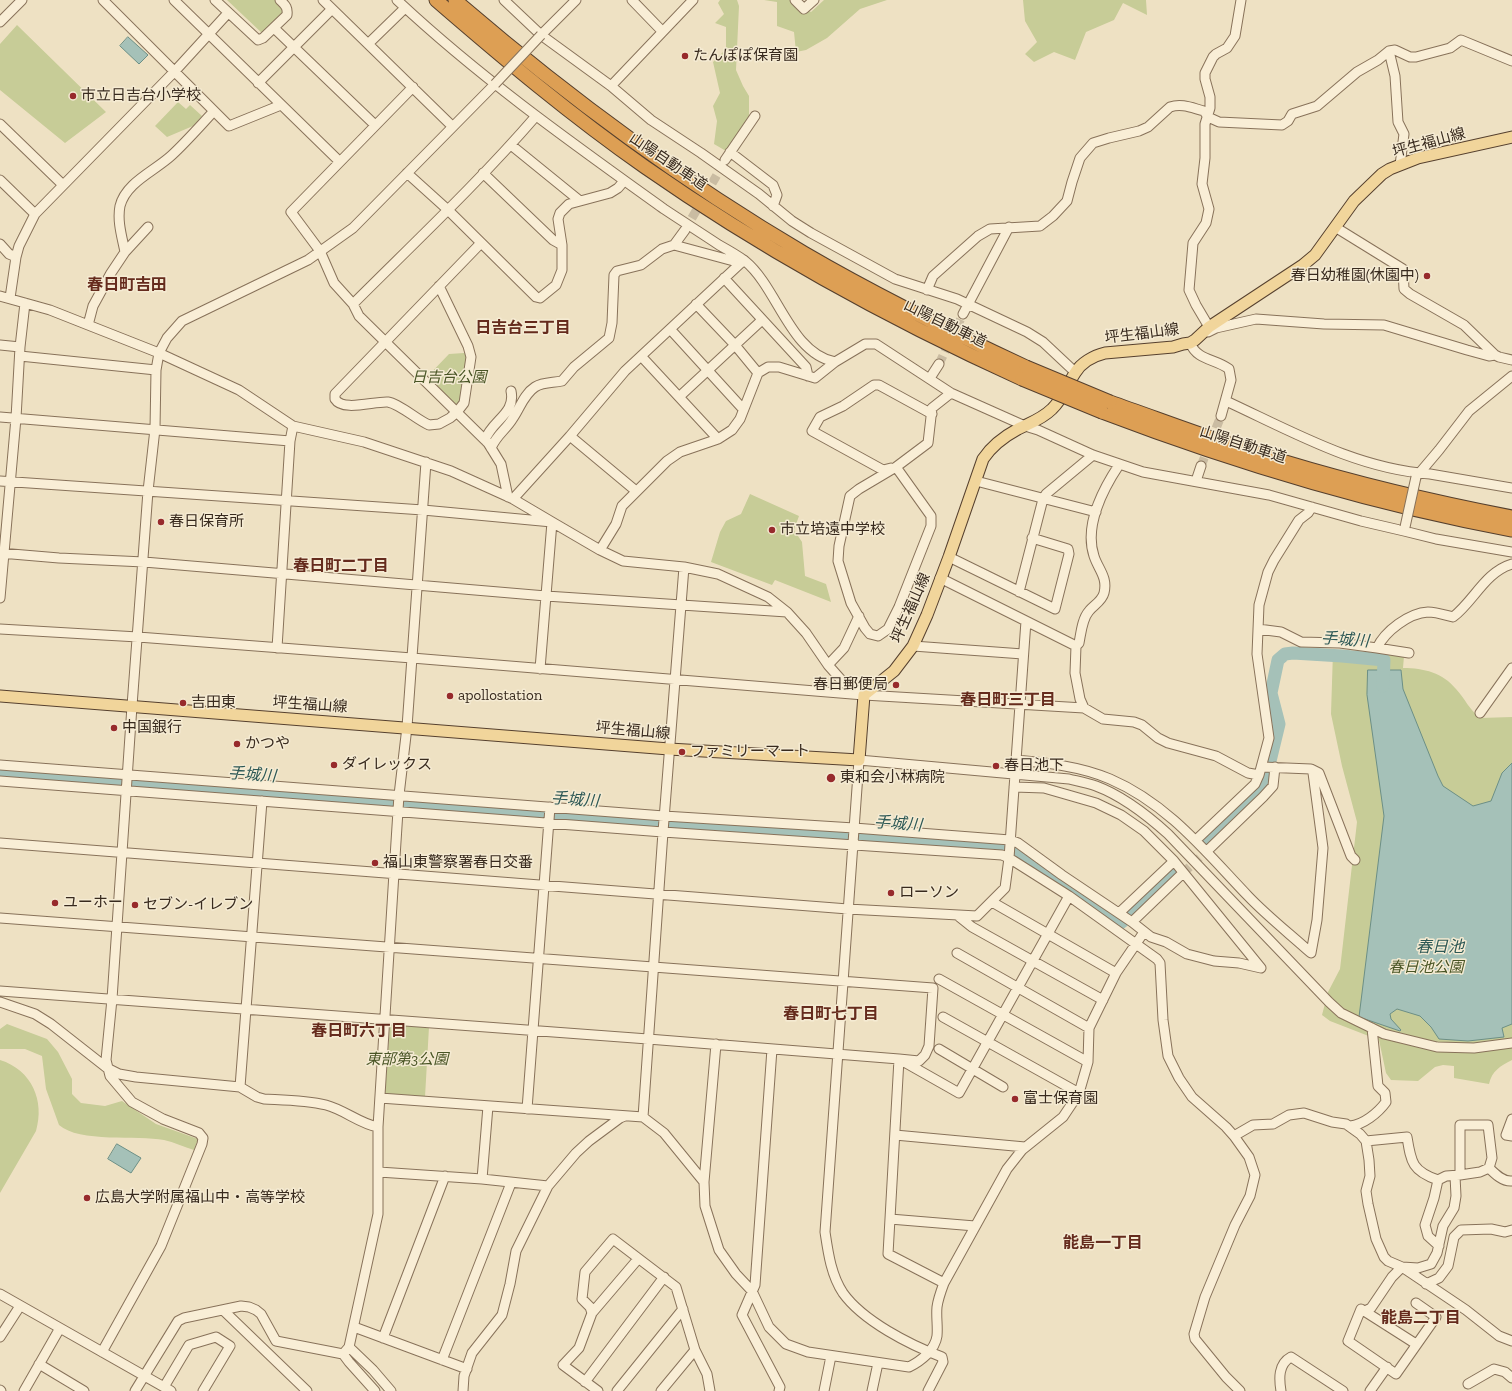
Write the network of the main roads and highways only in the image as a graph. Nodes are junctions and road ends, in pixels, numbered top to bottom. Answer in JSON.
{"nodes":[{"id":1,"x":436,"y":0,"type":"edge"},
{"id":2,"x":455,"y":0,"type":"edge"},
{"id":3,"x":1512,"y":137,"type":"edge"},
{"id":4,"x":1024,"y":373,"type":"junction"},
{"id":5,"x":1106,"y":407,"type":"junction"},
{"id":6,"x":1512,"y":517,"type":"edge"},
{"id":7,"x":1512,"y":530,"type":"edge"},
{"id":8,"x":0,"y":696,"type":"edge"}],
"edges":[{"from":1,"to":4,"type":"highway","name":"山陽自動車道"},
{"from":2,"to":4,"type":"highway","name":"山陽自動車道"},
{"from":3,"to":8,"type":"main road","name":"坪生福山線"},
{"from":4,"to":5,"type":"highway","name":"山陽自動車道","bridge":true},
{"from":5,"to":6,"type":"highway","name":"山陽自動車道"},
{"from":5,"to":7,"type":"highway","name":"山陽自動車道"}]}
